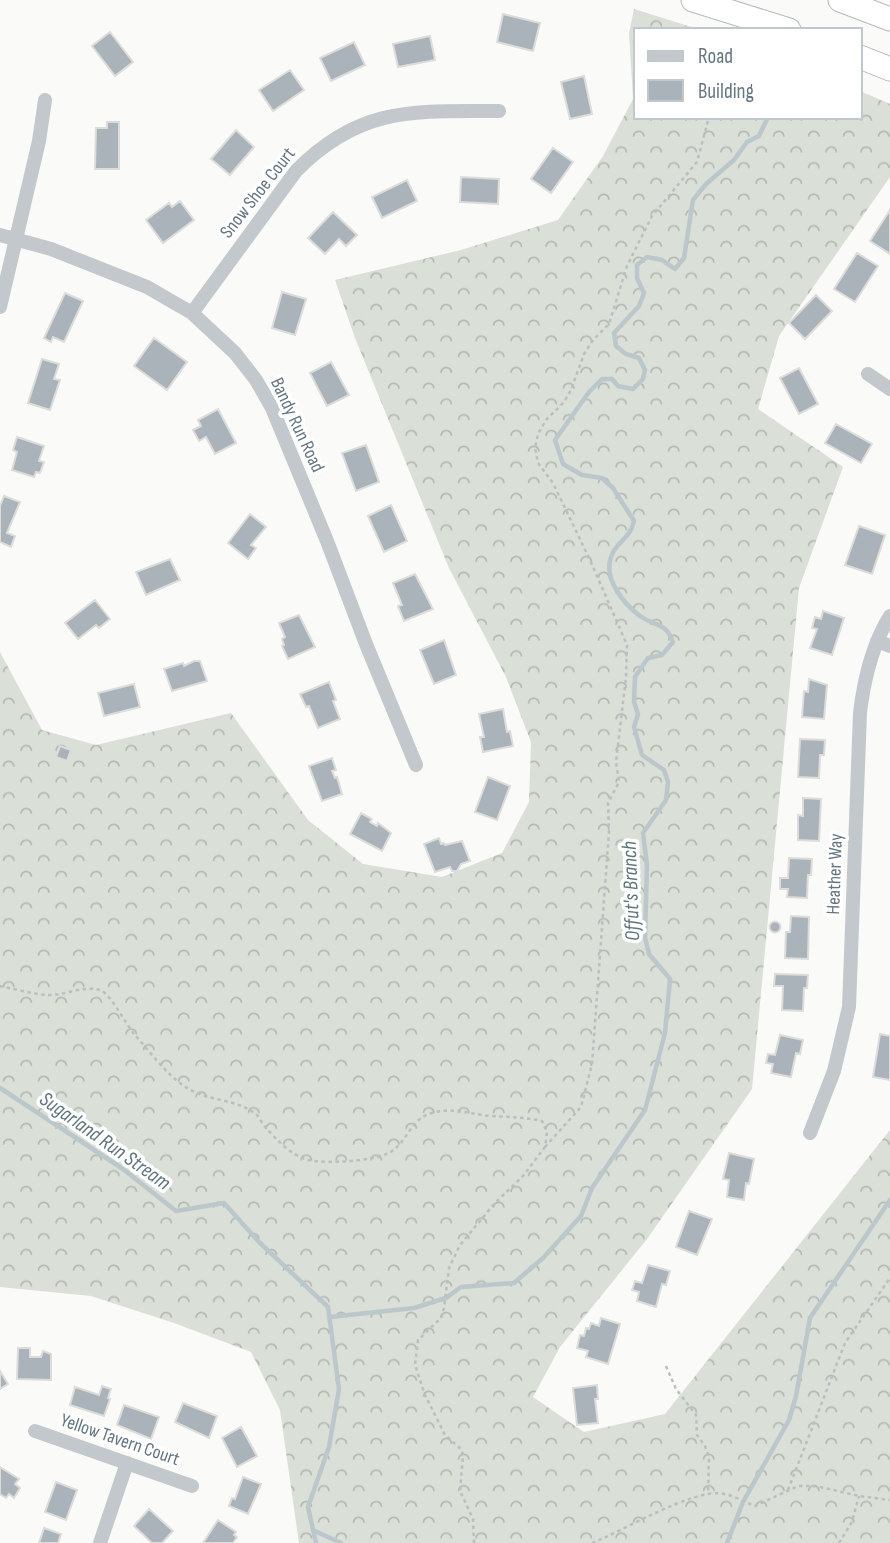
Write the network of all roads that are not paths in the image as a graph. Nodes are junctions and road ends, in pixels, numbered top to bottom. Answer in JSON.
{"nodes":[{"id":1,"x":692,"y":0,"type":"edge"},
{"id":2,"x":840,"y":0,"type":"edge"},
{"id":3,"x":890,"y":19,"type":"edge"},
{"id":4,"x":783,"y":28,"type":"edge"},
{"id":5,"x":862,"y":58,"type":"edge"},
{"id":6,"x":890,"y":69,"type":"edge"},
{"id":7,"x":45,"y":100,"type":"dead end"},
{"id":8,"x":499,"y":111,"type":"dead end"},
{"id":9,"x":0,"y":235,"type":"edge"},
{"id":10,"x":16,"y":238,"type":"junction"},
{"id":11,"x":0,"y":307,"type":"edge"},
{"id":12,"x":192,"y":313,"type":"junction"},
{"id":13,"x":868,"y":374,"type":"dead end"},
{"id":14,"x":890,"y":389,"type":"edge"},
{"id":15,"x":890,"y":617,"type":"edge"},
{"id":16,"x":884,"y":644,"type":"edge"},
{"id":17,"x":416,"y":765,"type":"dead end"},
{"id":18,"x":810,"y":1133,"type":"dead end"},
{"id":19,"x":35,"y":1431,"type":"dead end"},
{"id":20,"x":127,"y":1463,"type":"junction"},
{"id":21,"x":192,"y":1486,"type":"dead end"},
{"id":22,"x":100,"y":1543,"type":"edge"}],
"edges":[{"from":1,"to":4,"type":"highway"},
{"from":2,"to":3,"type":"highway"},
{"from":5,"to":6,"type":"highway"},
{"from":7,"to":10,"type":"street"},
{"from":8,"to":12,"type":"street","name":"Snow Shoe Court"},
{"from":9,"to":10,"type":"street","name":"Bandy Run Road"},
{"from":10,"to":11,"type":"street"},
{"from":10,"to":12,"type":"street","name":"Bandy Run Road"},
{"from":12,"to":17,"type":"street","name":"Bandy Run Road"},
{"from":13,"to":14,"type":"street"},
{"from":15,"to":16,"type":"street","name":"Heather Way"},
{"from":16,"to":18,"type":"street","name":"Heather Way"},
{"from":19,"to":20,"type":"street","name":"Yellow Tavern Court"},
{"from":20,"to":21,"type":"street","name":"Yellow Tavern Court"},
{"from":20,"to":22,"type":"street"}]}
